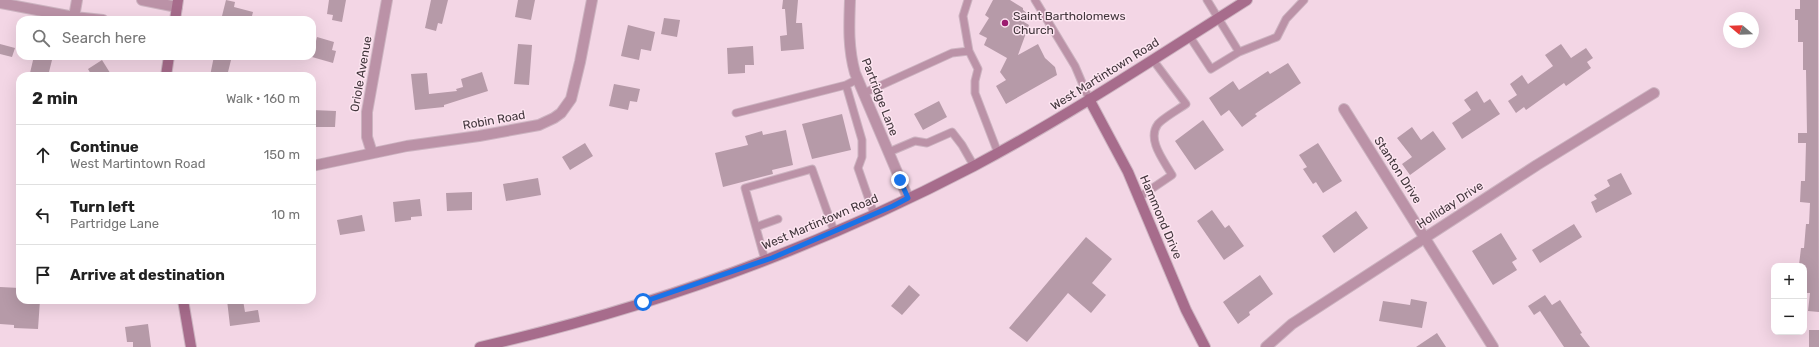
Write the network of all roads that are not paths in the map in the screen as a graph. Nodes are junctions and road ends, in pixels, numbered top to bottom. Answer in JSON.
{"nodes":[{"id":1,"x":77,"y":0,"type":"edge"},
{"id":2,"x":142,"y":0,"type":"edge"},
{"id":3,"x":388,"y":0,"type":"edge"},
{"id":4,"x":592,"y":0,"type":"edge"},
{"id":5,"x":850,"y":0,"type":"edge"},
{"id":6,"x":968,"y":0,"type":"edge"},
{"id":7,"x":1035,"y":0,"type":"edge"},
{"id":8,"x":1207,"y":0,"type":"edge"},
{"id":9,"x":1247,"y":0,"type":"edge"},
{"id":10,"x":1304,"y":0,"type":"edge"},
{"id":11,"x":0,"y":3,"type":"edge"},
{"id":12,"x":178,"y":4,"type":"edge"},
{"id":13,"x":74,"y":16,"type":"joint"},
{"id":14,"x":176,"y":16,"type":"edge"},
{"id":15,"x":1218,"y":18,"type":"junction"},
{"id":16,"x":1190,"y":37,"type":"junction"},
{"id":17,"x":969,"y":51,"type":"junction"},
{"id":18,"x":1239,"y":52,"type":"junction"},
{"id":19,"x":168,"y":60,"type":"edge"},
{"id":20,"x":1153,"y":60,"type":"junction"},
{"id":21,"x":167,"y":72,"type":"edge"},
{"id":22,"x":858,"y":79,"type":"junction"},
{"id":23,"x":846,"y":85,"type":"junction"},
{"id":24,"x":864,"y":93,"type":"junction"},
{"id":25,"x":1654,"y":93,"type":"dead end"},
{"id":26,"x":1089,"y":99,"type":"junction"},
{"id":27,"x":1344,"y":109,"type":"dead end"},
{"id":28,"x":736,"y":113,"type":"dead end"},
{"id":29,"x":889,"y":152,"type":"junction"},
{"id":30,"x":998,"y":152,"type":"junction"},
{"id":31,"x":372,"y":153,"type":"junction"},
{"id":32,"x":316,"y":165,"type":"edge"},
{"id":33,"x":974,"y":166,"type":"junction"},
{"id":34,"x":908,"y":198,"type":"junction"},
{"id":35,"x":1138,"y":198,"type":"junction"},
{"id":36,"x":874,"y":214,"type":"junction"},
{"id":37,"x":778,"y":218,"type":"dead end"},
{"id":38,"x":756,"y":227,"type":"junction"},
{"id":39,"x":834,"y":231,"type":"junction"},
{"id":40,"x":1425,"y":237,"type":"junction"},
{"id":41,"x":765,"y":260,"type":"junction"},
{"id":42,"x":184,"y":304,"type":"edge"},
{"id":43,"x":191,"y":347,"type":"edge"},
{"id":44,"x":480,"y":347,"type":"edge"},
{"id":45,"x":1205,"y":347,"type":"edge"},
{"id":46,"x":1266,"y":347,"type":"edge"},
{"id":47,"x":1494,"y":347,"type":"edge"}],
"edges":[{"from":1,"to":13,"type":"street"},
{"from":2,"to":12,"type":"street"},
{"from":3,"to":31,"type":"street","name":"Oriole Avenue"},
{"from":4,"to":31,"type":"street","name":"Robin Road"},
{"from":5,"to":22,"type":"street","name":"Partridge Lane"},
{"from":6,"to":17,"type":"lane"},
{"from":7,"to":26,"type":"lane"},
{"from":8,"to":15,"type":"lane"},
{"from":9,"to":15,"type":"main road","name":"West Martintown Road"},
{"from":10,"to":18,"type":"lane"},
{"from":11,"to":13,"type":"street"},
{"from":12,"to":14,"type":"main road"},
{"from":15,"to":16,"type":"main road","name":"West Martintown Road"},
{"from":15,"to":18,"type":"lane"},
{"from":16,"to":18,"type":"lane"},
{"from":16,"to":20,"type":"main road","name":"West Martintown Road"},
{"from":17,"to":24,"type":"lane"},
{"from":17,"to":30,"type":"lane"},
{"from":19,"to":21,"type":"main road"},
{"from":20,"to":26,"type":"main road","name":"West Martintown Road"},
{"from":20,"to":35,"type":"lane"},
{"from":22,"to":23,"type":"lane"},
{"from":22,"to":24,"type":"street","name":"Partridge Lane"},
{"from":23,"to":28,"type":"lane"},
{"from":23,"to":36,"type":"lane"},
{"from":24,"to":29,"type":"street","name":"Partridge Lane"},
{"from":25,"to":40,"type":"street","name":"Holliday Drive"},
{"from":26,"to":30,"type":"main road","name":"West Martintown Road"},
{"from":26,"to":35,"type":"main road","name":"Hammond Drive"},
{"from":27,"to":40,"type":"street","name":"Stanton Drive"},
{"from":29,"to":33,"type":"lane"},
{"from":29,"to":34,"type":"street","name":"Partridge Lane"},
{"from":30,"to":33,"type":"main road","name":"West Martintown Road"},
{"from":31,"to":32,"type":"street","name":"Robin Road"},
{"from":33,"to":34,"type":"main road","name":"West Martintown Road"},
{"from":34,"to":36,"type":"main road","name":"West Martintown Road"},
{"from":35,"to":45,"type":"main road","name":"Hammond Drive"},
{"from":36,"to":39,"type":"main road","name":"West Martintown Road"},
{"from":37,"to":38,"type":"lane"},
{"from":38,"to":39,"type":"lane"},
{"from":38,"to":41,"type":"lane"},
{"from":39,"to":41,"type":"main road","name":"West Martintown Road"},
{"from":40,"to":46,"type":"street","name":"Holliday Drive"},
{"from":40,"to":47,"type":"street","name":"Stanton Drive"},
{"from":41,"to":44,"type":"main road","name":"West Martintown Road"},
{"from":42,"to":43,"type":"main road"}]}
